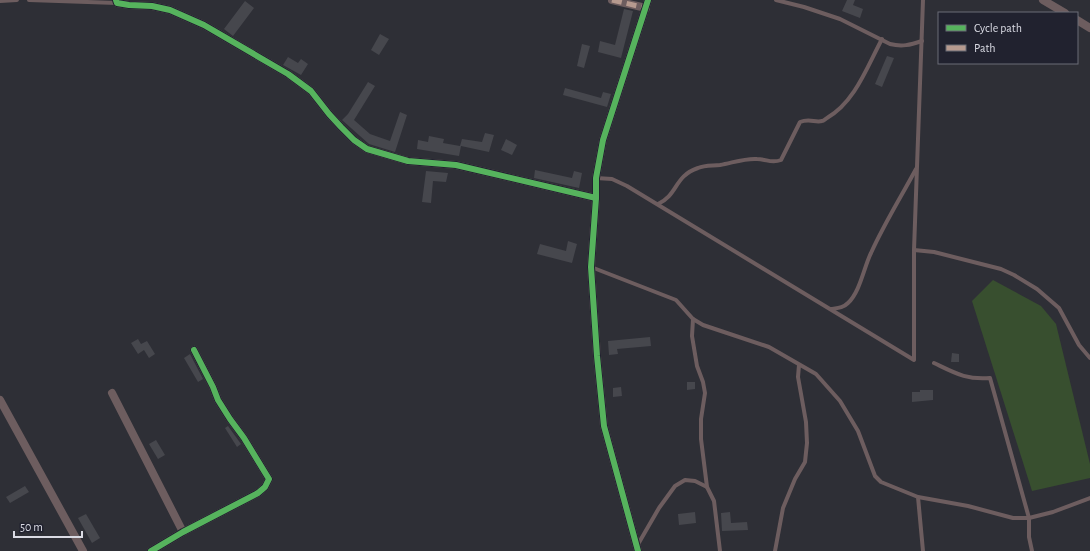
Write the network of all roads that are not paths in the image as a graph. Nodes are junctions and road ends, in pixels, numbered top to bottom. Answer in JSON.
{"nodes":[{"id":1,"x":17,"y":0,"type":"edge"},
{"id":2,"x":29,"y":0,"type":"edge"},
{"id":3,"x":612,"y":0,"type":"edge"},
{"id":4,"x":776,"y":0,"type":"edge"},
{"id":5,"x":923,"y":0,"type":"edge"},
{"id":6,"x":1043,"y":0,"type":"edge"},
{"id":7,"x":0,"y":1,"type":"edge"},
{"id":8,"x":116,"y":1,"type":"edge"},
{"id":9,"x":647,"y":4,"type":"edge"},
{"id":10,"x":1063,"y":12,"type":"edge"},
{"id":11,"x":1078,"y":21,"type":"edge"},
{"id":12,"x":1090,"y":28,"type":"edge"},
{"id":13,"x":882,"y":39,"type":"junction"},
{"id":14,"x":922,"y":41,"type":"junction"},
{"id":15,"x":917,"y":168,"type":"junction"},
{"id":16,"x":596,"y":178,"type":"junction"},
{"id":17,"x":596,"y":198,"type":"junction"},
{"id":18,"x":658,"y":204,"type":"junction"},
{"id":19,"x":914,"y":250,"type":"junction"},
{"id":20,"x":591,"y":267,"type":"junction"},
{"id":21,"x":831,"y":309,"type":"junction"},
{"id":22,"x":693,"y":319,"type":"junction"},
{"id":23,"x":194,"y":350,"type":"dead end"},
{"id":24,"x":1090,"y":358,"type":"edge"},
{"id":25,"x":934,"y":363,"type":"dead end"},
{"id":26,"x":800,"y":365,"type":"junction"},
{"id":27,"x":112,"y":393,"type":"dead end"},
{"id":28,"x":0,"y":400,"type":"edge"},
{"id":29,"x":707,"y":487,"type":"junction"},
{"id":30,"x":918,"y":497,"type":"junction"},
{"id":31,"x":1090,"y":498,"type":"edge"},
{"id":32,"x":1029,"y":518,"type":"junction"},
{"id":33,"x":183,"y":532,"type":"junction"},
{"id":34,"x":637,"y":549,"type":"edge"},
{"id":35,"x":83,"y":551,"type":"edge"},
{"id":36,"x":150,"y":551,"type":"edge"},
{"id":37,"x":720,"y":551,"type":"edge"},
{"id":38,"x":775,"y":551,"type":"edge"},
{"id":39,"x":923,"y":551,"type":"edge"},
{"id":40,"x":1032,"y":551,"type":"edge"}],
"edges":[{"from":1,"to":7,"type":"lane"},
{"from":2,"to":8,"type":"lane"},
{"from":3,"to":9,"type":"street"},
{"from":4,"to":13,"type":"lane"},
{"from":5,"to":14,"type":"lane"},
{"from":6,"to":10,"type":"street"},
{"from":8,"to":17,"type":"street"},
{"from":9,"to":16,"type":"street"},
{"from":11,"to":12,"type":"street"},
{"from":13,"to":14,"type":"lane"},
{"from":13,"to":18,"type":"lane"},
{"from":14,"to":15,"type":"lane"},
{"from":15,"to":19,"type":"lane"},
{"from":15,"to":21,"type":"lane"},
{"from":16,"to":17,"type":"street"},
{"from":16,"to":18,"type":"lane"},
{"from":17,"to":20,"type":"street"},
{"from":18,"to":21,"type":"lane"},
{"from":19,"to":21,"type":"lane"},
{"from":19,"to":24,"type":"lane"},
{"from":20,"to":22,"type":"lane"},
{"from":20,"to":34,"type":"street"},
{"from":22,"to":26,"type":"lane"},
{"from":22,"to":29,"type":"lane"},
{"from":23,"to":33,"type":"street"},
{"from":25,"to":32,"type":"lane"},
{"from":26,"to":30,"type":"lane"},
{"from":26,"to":38,"type":"lane"},
{"from":27,"to":33,"type":"street"},
{"from":28,"to":35,"type":"street"},
{"from":29,"to":34,"type":"lane"},
{"from":29,"to":37,"type":"lane"},
{"from":30,"to":32,"type":"lane"},
{"from":30,"to":39,"type":"lane"},
{"from":31,"to":32,"type":"lane"},
{"from":32,"to":40,"type":"lane"},
{"from":33,"to":36,"type":"street"}]}
